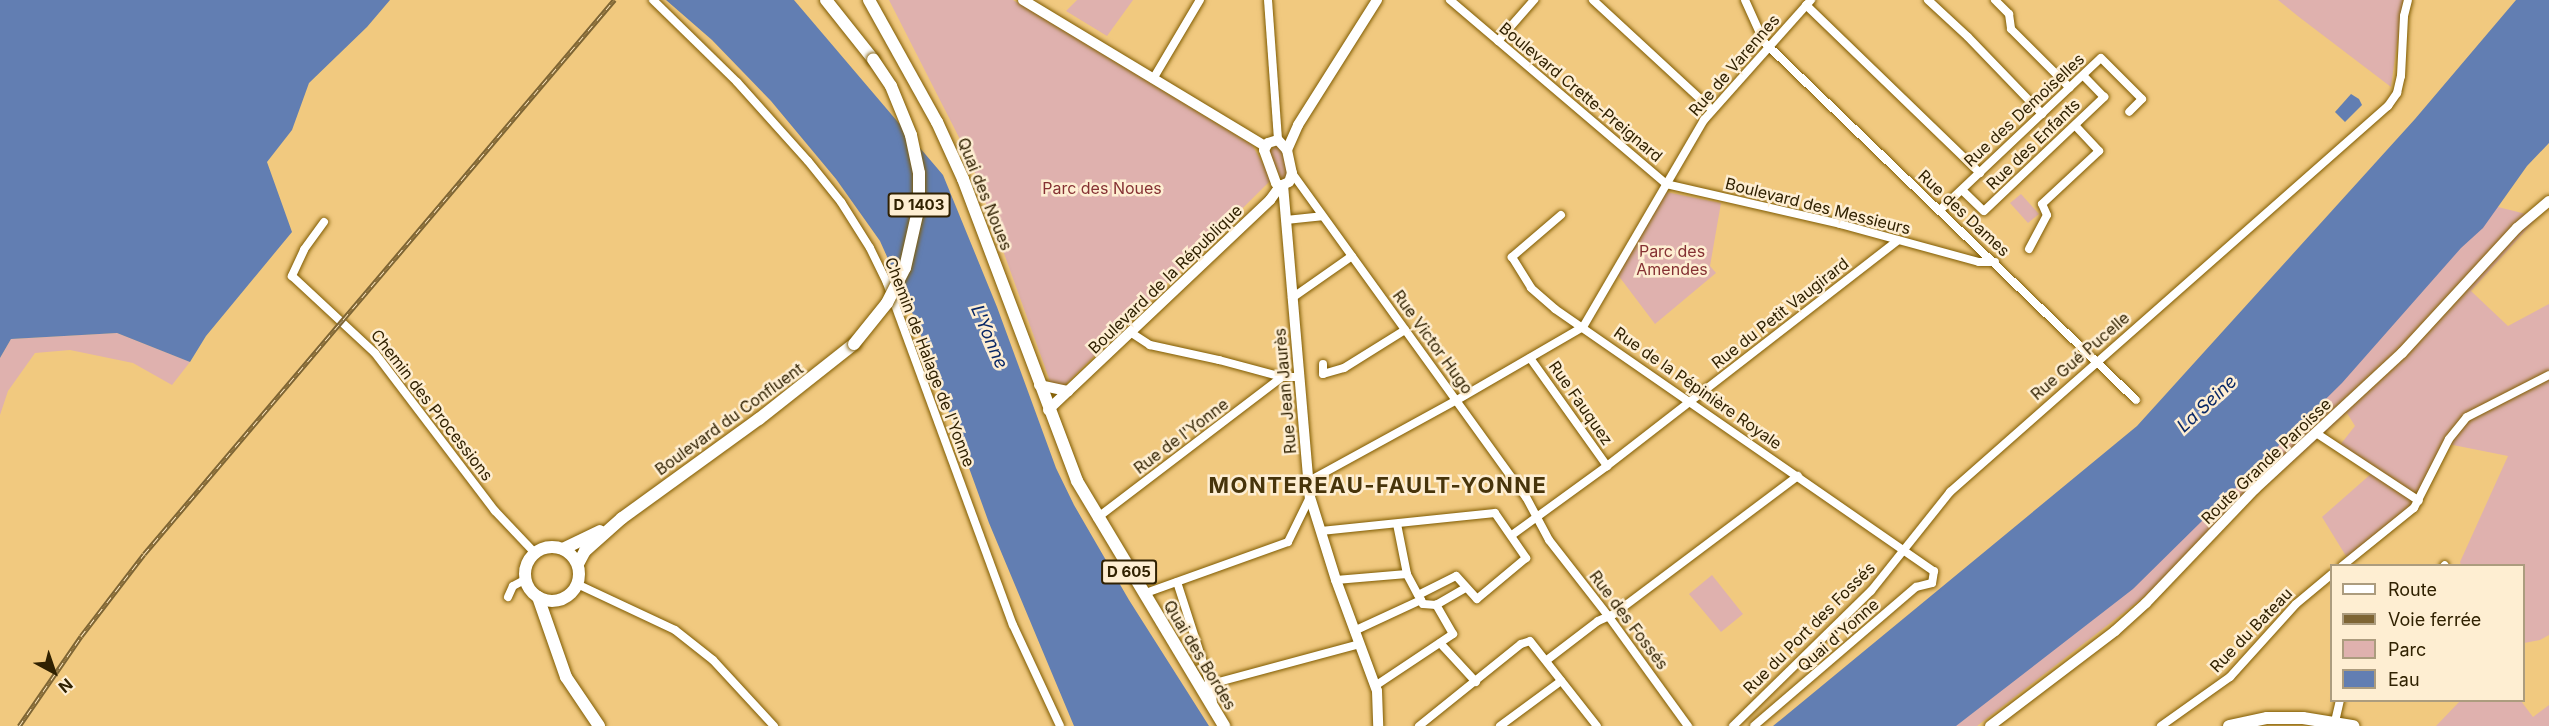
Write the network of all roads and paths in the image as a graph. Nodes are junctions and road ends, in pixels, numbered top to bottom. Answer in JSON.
{"nodes":[{"id":1,"x":653,"y":0,"type":"edge"},
{"id":2,"x":826,"y":0,"type":"edge"},
{"id":3,"x":869,"y":0,"type":"edge"},
{"id":4,"x":1023,"y":0,"type":"edge"},
{"id":5,"x":1200,"y":0,"type":"edge"},
{"id":6,"x":1268,"y":0,"type":"edge"},
{"id":7,"x":1377,"y":0,"type":"edge"},
{"id":8,"x":1450,"y":0,"type":"edge"},
{"id":9,"x":1534,"y":0,"type":"edge"},
{"id":10,"x":1593,"y":0,"type":"edge"},
{"id":11,"x":1745,"y":0,"type":"edge"},
{"id":12,"x":1928,"y":0,"type":"edge"},
{"id":13,"x":1995,"y":0,"type":"edge"},
{"id":14,"x":2408,"y":0,"type":"edge"},
{"id":15,"x":1808,"y":2,"type":"edge"},
{"id":16,"x":1037,"y":3,"type":"edge"},
{"id":17,"x":1498,"y":41,"type":"junction"},
{"id":18,"x":1771,"y":47,"type":"junction"},
{"id":19,"x":2083,"y":75,"type":"junction"},
{"id":20,"x":1153,"y":79,"type":"junction"},
{"id":21,"x":2070,"y":88,"type":"junction"},
{"id":22,"x":1712,"y":110,"type":"junction"},
{"id":23,"x":2129,"y":112,"type":"dead end"},
{"id":24,"x":2042,"y":114,"type":"junction"},
{"id":25,"x":1278,"y":124,"type":"junction"},
{"id":26,"x":1298,"y":125,"type":"junction"},
{"id":27,"x":2075,"y":125,"type":"junction"},
{"id":28,"x":1282,"y":144,"type":"junction"},
{"id":29,"x":1265,"y":146,"type":"junction"},
{"id":30,"x":1292,"y":173,"type":"junction"},
{"id":31,"x":1980,"y":173,"type":"junction"},
{"id":32,"x":1666,"y":184,"type":"junction"},
{"id":33,"x":1282,"y":186,"type":"junction"},
{"id":34,"x":1962,"y":190,"type":"junction"},
{"id":35,"x":2549,"y":201,"type":"edge"},
{"id":36,"x":1940,"y":210,"type":"junction"},
{"id":37,"x":1561,"y":215,"type":"dead end"},
{"id":38,"x":1322,"y":216,"type":"junction"},
{"id":39,"x":1286,"y":220,"type":"junction"},
{"id":40,"x":324,"y":222,"type":"dead end"},
{"id":41,"x":1898,"y":240,"type":"junction"},
{"id":42,"x":1980,"y":249,"type":"junction"},
{"id":43,"x":2029,"y":249,"type":"dead end"},
{"id":44,"x":1352,"y":256,"type":"junction"},
{"id":45,"x":1963,"y":258,"type":"junction"},
{"id":46,"x":1995,"y":262,"type":"junction"},
{"id":47,"x":1292,"y":298,"type":"junction"},
{"id":48,"x":1582,"y":327,"type":"junction"},
{"id":49,"x":1405,"y":330,"type":"junction"},
{"id":50,"x":1130,"y":332,"type":"junction"},
{"id":51,"x":1530,"y":358,"type":"junction"},
{"id":52,"x":2097,"y":362,"type":"junction"},
{"id":53,"x":1323,"y":364,"type":"dead end"},
{"id":54,"x":2549,"y":375,"type":"edge"},
{"id":55,"x":1282,"y":377,"type":"junction"},
{"id":56,"x":1299,"y":377,"type":"junction"},
{"id":57,"x":1039,"y":385,"type":"junction"},
{"id":58,"x":1068,"y":391,"type":"junction"},
{"id":59,"x":1457,"y":400,"type":"junction"},
{"id":60,"x":2136,"y":400,"type":"dead end"},
{"id":61,"x":1690,"y":401,"type":"junction"},
{"id":62,"x":1048,"y":410,"type":"junction"},
{"id":63,"x":2316,"y":433,"type":"junction"},
{"id":64,"x":1607,"y":466,"type":"junction"},
{"id":65,"x":1798,"y":476,"type":"junction"},
{"id":66,"x":1309,"y":481,"type":"junction"},
{"id":67,"x":1310,"y":496,"type":"junction"},
{"id":68,"x":2419,"y":501,"type":"junction"},
{"id":69,"x":1536,"y":517,"type":"junction"},
{"id":70,"x":622,"y":518,"type":"junction"},
{"id":71,"x":1097,"y":518,"type":"junction"},
{"id":72,"x":1397,"y":524,"type":"junction"},
{"id":73,"x":1321,"y":531,"type":"junction"},
{"id":74,"x":1545,"y":532,"type":"joint"},
{"id":75,"x":1512,"y":535,"type":"junction"},
{"id":76,"x":563,"y":549,"type":"junction"},
{"id":77,"x":1905,"y":550,"type":"junction"},
{"id":78,"x":536,"y":552,"type":"junction"},
{"id":79,"x":578,"y":564,"type":"junction"},
{"id":80,"x":2345,"y":564,"type":"edge"},
{"id":81,"x":1932,"y":569,"type":"joint"},
{"id":82,"x":1407,"y":574,"type":"junction"},
{"id":83,"x":526,"y":579,"type":"junction"},
{"id":84,"x":1336,"y":580,"type":"junction"},
{"id":85,"x":2327,"y":581,"type":"edge"},
{"id":86,"x":1177,"y":582,"type":"junction"},
{"id":87,"x":577,"y":584,"type":"junction"},
{"id":88,"x":1466,"y":588,"type":"junction"},
{"id":89,"x":1143,"y":594,"type":"junction"},
{"id":90,"x":508,"y":597,"type":"dead end"},
{"id":91,"x":538,"y":597,"type":"junction"},
{"id":92,"x":1420,"y":598,"type":"junction"},
{"id":93,"x":561,"y":599,"type":"junction"},
{"id":94,"x":1436,"y":605,"type":"junction"},
{"id":95,"x":1610,"y":617,"type":"junction"},
{"id":96,"x":1354,"y":631,"type":"junction"},
{"id":97,"x":1440,"y":643,"type":"junction"},
{"id":98,"x":1359,"y":644,"type":"junction"},
{"id":99,"x":555,"y":651,"type":"junction"},
{"id":100,"x":1546,"y":660,"type":"junction"},
{"id":101,"x":1561,"y":681,"type":"junction"},
{"id":102,"x":1476,"y":682,"type":"junction"},
{"id":103,"x":1205,"y":686,"type":"junction"},
{"id":104,"x":1375,"y":686,"type":"junction"},
{"id":105,"x":2340,"y":702,"type":"edge"},
{"id":106,"x":2334,"y":724,"type":"edge"},
{"id":107,"x":599,"y":726,"type":"edge"},
{"id":108,"x":774,"y":726,"type":"edge"},
{"id":109,"x":1060,"y":726,"type":"edge"},
{"id":110,"x":1224,"y":726,"type":"edge"},
{"id":111,"x":1378,"y":726,"type":"edge"},
{"id":112,"x":1419,"y":726,"type":"edge"},
{"id":113,"x":1500,"y":726,"type":"edge"},
{"id":114,"x":1597,"y":726,"type":"edge"},
{"id":115,"x":1688,"y":726,"type":"edge"},
{"id":116,"x":1733,"y":726,"type":"edge"},
{"id":117,"x":1754,"y":726,"type":"edge"},
{"id":118,"x":1990,"y":726,"type":"edge"},
{"id":119,"x":2161,"y":726,"type":"edge"},
{"id":120,"x":2229,"y":726,"type":"edge"},
{"id":121,"x":2353,"y":726,"type":"edge"}],
"edges":[{"from":1,"to":109,"type":"street","name":"Chemin de Halage de l'Yonne"},
{"from":2,"to":70,"type":"main road","name":"Boulevard du Confluent","number":"D 1403","bridge":true},
{"from":3,"to":57,"type":"main road","name":"Quai des Noues","number":"D 605"},
{"from":4,"to":16,"type":"main road"},
{"from":5,"to":20,"type":"street"},
{"from":6,"to":25,"type":"street"},
{"from":7,"to":26,"type":"main road"},
{"from":8,"to":17,"type":"street","name":"Boulevard Crette-Preignard"},
{"from":9,"to":17,"type":"street"},
{"from":10,"to":22,"type":"street"},
{"from":11,"to":18,"type":"street","name":"Rue des Dames"},
{"from":12,"to":24,"type":"street"},
{"from":13,"to":21,"type":"street"},
{"from":14,"to":52,"type":"street","name":"Rue Gué Pucelle"},
{"from":15,"to":18,"type":"street","name":"Rue de Varennes"},
{"from":15,"to":31,"type":"street"},
{"from":16,"to":20,"type":"main road"},
{"from":17,"to":32,"type":"street","name":"Boulevard Crette-Preignard"},
{"from":18,"to":22,"type":"street","name":"Rue de Varennes"},
{"from":18,"to":36,"type":"street","name":"Rue des Dames"},
{"from":19,"to":21,"type":"street","name":"Rue des Demoiselles"},
{"from":19,"to":23,"type":"street","name":"Rue des Demoiselles"},
{"from":19,"to":27,"type":"street","name":"Rue des Enfants"},
{"from":20,"to":29,"type":"main road"},
{"from":21,"to":24,"type":"street","name":"Rue des Demoiselles"},
{"from":22,"to":32,"type":"street","name":"Rue de Varennes"},
{"from":24,"to":31,"type":"street","name":"Rue des Demoiselles"},
{"from":25,"to":26,"type":"street"},
{"from":25,"to":28,"type":"street"},
{"from":26,"to":28,"type":"main road"},
{"from":27,"to":34,"type":"street","name":"Rue des Enfants"},
{"from":27,"to":43,"type":"street"},
{"from":28,"to":29,"type":"main road"},
{"from":28,"to":30,"type":"main road"},
{"from":29,"to":33,"type":"main road","name":"Rue Jean Jaurès"},
{"from":30,"to":33,"type":"main road","name":"Boulevard de la République"},
{"from":30,"to":38,"type":"street","name":"Rue Victor Hugo"},
{"from":31,"to":34,"type":"street","name":"Rue des Demoiselles"},
{"from":32,"to":41,"type":"street","name":"Boulevard des Messieurs"},
{"from":32,"to":48,"type":"street","name":"Rue de Varennes"},
{"from":33,"to":39,"type":"main road","name":"Rue Jean Jaurès"},
{"from":33,"to":50,"type":"main road","name":"Boulevard de la République"},
{"from":34,"to":36,"type":"street","name":"Rue des Demoiselles"},
{"from":35,"to":63,"type":"main road","name":"Route Grande Paroisse"},
{"from":36,"to":42,"type":"street","name":"Rue des Dames"},
{"from":37,"to":48,"type":"street","name":"Rue de la Pépinière Royale"},
{"from":38,"to":39,"type":"street"},
{"from":38,"to":44,"type":"street","name":"Rue Victor Hugo"},
{"from":39,"to":47,"type":"main road","name":"Rue Jean Jaurès"},
{"from":40,"to":78,"type":"street","name":"Chemin des Processions"},
{"from":41,"to":45,"type":"street","name":"Boulevard des Messieurs"},
{"from":41,"to":61,"type":"street","name":"Rue du Petit Vaugirard"},
{"from":42,"to":45,"type":"street"},
{"from":42,"to":46,"type":"street","name":"Rue des Dames"},
{"from":44,"to":47,"type":"street"},
{"from":44,"to":49,"type":"street","name":"Rue Victor Hugo"},
{"from":45,"to":46,"type":"street","name":"Boulevard des Messieurs"},
{"from":46,"to":52,"type":"street","name":"Rue des Dames"},
{"from":47,"to":56,"type":"main road","name":"Rue Jean Jaurès"},
{"from":48,"to":51,"type":"street"},
{"from":48,"to":61,"type":"street","name":"Rue de la Pépinière Royale"},
{"from":49,"to":53,"type":"street"},
{"from":49,"to":59,"type":"street","name":"Rue Victor Hugo"},
{"from":50,"to":55,"type":"street"},
{"from":50,"to":58,"type":"main road","name":"Boulevard de la République"},
{"from":51,"to":59,"type":"street"},
{"from":51,"to":64,"type":"street","name":"Rue Fauquez"},
{"from":52,"to":60,"type":"street","name":"Rue des Dames"},
{"from":52,"to":77,"type":"street","name":"Rue Gué Pucelle"},
{"from":54,"to":68,"type":"street"},
{"from":55,"to":56,"type":"street"},
{"from":55,"to":71,"type":"street","name":"Rue de l'Yonne"},
{"from":56,"to":66,"type":"main road","name":"Rue Jean Jaurès"},
{"from":57,"to":58,"type":"main road"},
{"from":57,"to":62,"type":"main road","name":"Quai des Noues","number":"D 605"},
{"from":58,"to":62,"type":"main road","name":"Boulevard de la République"},
{"from":59,"to":66,"type":"street"},
{"from":59,"to":69,"type":"street","name":"Rue Victor Hugo"},
{"from":61,"to":64,"type":"street","name":"Rue du Petit Vaugirard"},
{"from":61,"to":65,"type":"street","name":"Rue de la Pépinière Royale"},
{"from":62,"to":71,"type":"main road","name":"Quai des Bordes","number":"D 605"},
{"from":63,"to":68,"type":"street"},
{"from":63,"to":118,"type":"main road","name":"Route Grande Paroisse"},
{"from":64,"to":69,"type":"street","name":"Rue du Petit Vaugirard"},
{"from":65,"to":77,"type":"street","name":"Rue de la Pépinière Royale"},
{"from":65,"to":95,"type":"street"},
{"from":66,"to":67,"type":"main road","name":"Rue Jean Jaurès"},
{"from":67,"to":73,"type":"main road","name":"Rue Jean Jaurès"},
{"from":67,"to":86,"type":"street"},
{"from":68,"to":80,"type":"street"},
{"from":69,"to":74,"type":"street","name":"Rue Victor Hugo"},
{"from":69,"to":75,"type":"street","name":"Rue du Petit Vaugirard"},
{"from":70,"to":76,"type":"main road","name":"Boulevard du Confluent","number":"D 1403"},
{"from":70,"to":79,"type":"main road","name":"Boulevard du Confluent","number":"D 1403"},
{"from":71,"to":89,"type":"main road","name":"Quai des Bordes","number":"D 605"},
{"from":72,"to":73,"type":"street"},
{"from":72,"to":75,"type":"street"},
{"from":72,"to":82,"type":"street"},
{"from":73,"to":84,"type":"main road","name":"Rue Jean Jaurès"},
{"from":74,"to":95,"type":"street","name":"Rue des Fossés"},
{"from":75,"to":88,"type":"street"},
{"from":76,"to":78,"type":"main road"},
{"from":76,"to":79,"type":"main road"},
{"from":77,"to":81,"type":"street","name":"Rue de la Pépinière Royale"},
{"from":77,"to":116,"type":"street","name":"Rue du Port des Fossés"},
{"from":78,"to":83,"type":"main road"},
{"from":79,"to":87,"type":"main road"},
{"from":81,"to":117,"type":"street","name":"Quai d'Yonne"},
{"from":82,"to":84,"type":"street"},
{"from":82,"to":92,"type":"street"},
{"from":83,"to":90,"type":"street"},
{"from":83,"to":91,"type":"main road"},
{"from":84,"to":96,"type":"main road","name":"Rue Jean Jaurès"},
{"from":85,"to":119,"type":"street","name":"Rue du Bateau"},
{"from":86,"to":89,"type":"street"},
{"from":86,"to":103,"type":"street"},
{"from":87,"to":93,"type":"main road"},
{"from":87,"to":108,"type":"street"},
{"from":88,"to":92,"type":"street"},
{"from":88,"to":94,"type":"street"},
{"from":89,"to":103,"type":"main road","name":"Quai des Bordes","number":"D 605"},
{"from":91,"to":93,"type":"main road"},
{"from":91,"to":99,"type":"main road"},
{"from":92,"to":94,"type":"street"},
{"from":92,"to":96,"type":"street"},
{"from":93,"to":99,"type":"main road"},
{"from":94,"to":97,"type":"street"},
{"from":95,"to":100,"type":"street"},
{"from":95,"to":115,"type":"street","name":"Rue des Fossés"},
{"from":96,"to":98,"type":"main road","name":"Rue Jean Jaurès"},
{"from":97,"to":102,"type":"street"},
{"from":97,"to":104,"type":"street"},
{"from":98,"to":103,"type":"street"},
{"from":98,"to":104,"type":"main road","name":"Rue Jean Jaurès"},
{"from":99,"to":107,"type":"main road"},
{"from":100,"to":101,"type":"street"},
{"from":100,"to":102,"type":"street"},
{"from":101,"to":113,"type":"street"},
{"from":101,"to":114,"type":"street"},
{"from":102,"to":112,"type":"street"},
{"from":103,"to":110,"type":"main road","name":"Quai des Bordes","number":"D 605"},
{"from":104,"to":111,"type":"main road","name":"Rue Jean Jaurès"},
{"from":105,"to":106,"type":"street"},
{"from":106,"to":120,"type":"main road"},
{"from":106,"to":121,"type":"main road"}]}
